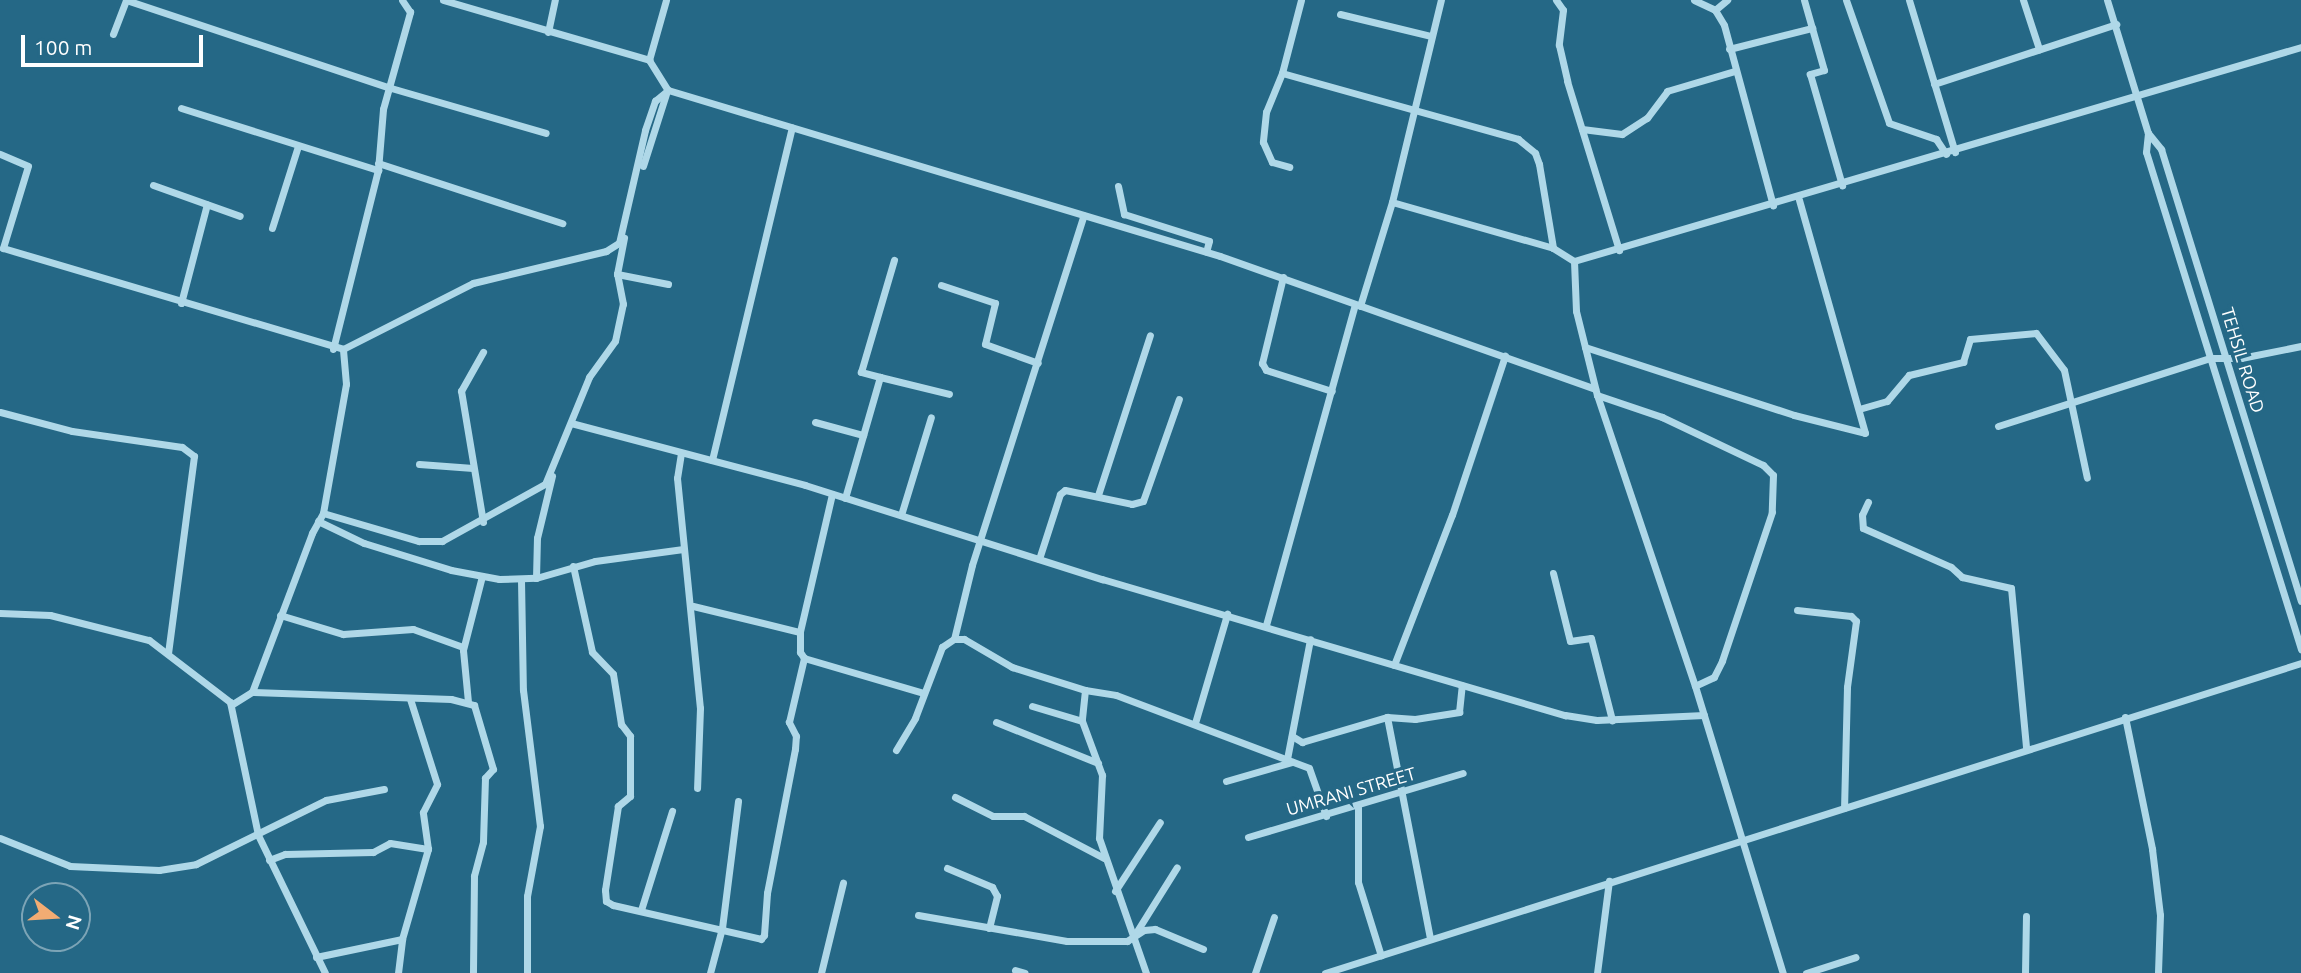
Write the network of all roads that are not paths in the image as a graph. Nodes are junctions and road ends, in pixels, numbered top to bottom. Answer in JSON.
{"nodes":[{"id":1,"x":443,"y":0,"type":"edge"},
{"id":2,"x":555,"y":0,"type":"edge"},
{"id":3,"x":666,"y":0,"type":"edge"},
{"id":4,"x":1301,"y":0,"type":"edge"},
{"id":5,"x":1441,"y":0,"type":"edge"},
{"id":6,"x":1556,"y":0,"type":"edge"},
{"id":7,"x":1694,"y":0,"type":"edge"},
{"id":8,"x":1727,"y":0,"type":"edge"},
{"id":9,"x":1804,"y":0,"type":"edge"},
{"id":10,"x":1846,"y":0,"type":"edge"},
{"id":11,"x":1909,"y":0,"type":"edge"},
{"id":12,"x":2024,"y":0,"type":"edge"},
{"id":13,"x":2107,"y":0,"type":"edge"},
{"id":14,"x":407,"y":2,"type":"edge"},
{"id":15,"x":1715,"y":10,"type":"junction"},
{"id":16,"x":1340,"y":13,"type":"dead end"},
{"id":17,"x":2116,"y":24,"type":"junction"},
{"id":18,"x":1812,"y":28,"type":"junction"},
{"id":19,"x":548,"y":32,"type":"junction"},
{"id":20,"x":113,"y":34,"type":"dead end"},
{"id":21,"x":1431,"y":36,"type":"junction"},
{"id":22,"x":2301,"y":47,"type":"edge"},
{"id":23,"x":1729,"y":49,"type":"junction"},
{"id":24,"x":2039,"y":49,"type":"junction"},
{"id":25,"x":649,"y":60,"type":"junction"},
{"id":26,"x":1735,"y":72,"type":"junction"},
{"id":27,"x":1282,"y":73,"type":"junction"},
{"id":28,"x":1934,"y":84,"type":"junction"},
{"id":29,"x":391,"y":88,"type":"junction"},
{"id":30,"x":668,"y":90,"type":"junction"},
{"id":31,"x":2137,"y":98,"type":"junction"},
{"id":32,"x":181,"y":108,"type":"dead end"},
{"id":33,"x":1414,"y":111,"type":"junction"},
{"id":34,"x":792,"y":127,"type":"junction"},
{"id":35,"x":1582,"y":129,"type":"junction"},
{"id":36,"x":546,"y":133,"type":"dead end"},
{"id":37,"x":2148,"y":133,"type":"junction"},
{"id":38,"x":298,"y":146,"type":"junction"},
{"id":39,"x":1951,"y":153,"type":"junction"},
{"id":40,"x":0,"y":154,"type":"edge"},
{"id":41,"x":378,"y":166,"type":"junction"},
{"id":42,"x":1289,"y":167,"type":"dead end"},
{"id":43,"x":153,"y":185,"type":"dead end"},
{"id":44,"x":1842,"y":185,"type":"junction"},
{"id":45,"x":1118,"y":186,"type":"dead end"},
{"id":46,"x":1799,"y":199,"type":"junction"},
{"id":47,"x":1392,"y":202,"type":"junction"},
{"id":48,"x":207,"y":204,"type":"junction"},
{"id":49,"x":1773,"y":205,"type":"junction"},
{"id":50,"x":1084,"y":215,"type":"junction"},
{"id":51,"x":240,"y":216,"type":"dead end"},
{"id":52,"x":562,"y":223,"type":"dead end"},
{"id":53,"x":272,"y":228,"type":"dead end"},
{"id":54,"x":1553,"y":248,"type":"junction"},
{"id":55,"x":1619,"y":250,"type":"junction"},
{"id":56,"x":1206,"y":252,"type":"junction"},
{"id":57,"x":894,"y":260,"type":"dead end"},
{"id":58,"x":1574,"y":261,"type":"junction"},
{"id":59,"x":617,"y":274,"type":"junction"},
{"id":60,"x":1283,"y":277,"type":"junction"},
{"id":61,"x":668,"y":284,"type":"dead end"},
{"id":62,"x":941,"y":285,"type":"dead end"},
{"id":63,"x":181,"y":303,"type":"junction"},
{"id":64,"x":1358,"y":306,"type":"junction"},
{"id":65,"x":1150,"y":335,"type":"dead end"},
{"id":66,"x":2301,"y":346,"type":"edge"},
{"id":67,"x":1585,"y":347,"type":"junction"},
{"id":68,"x":333,"y":349,"type":"junction"},
{"id":69,"x":343,"y":349,"type":"junction"},
{"id":70,"x":483,"y":352,"type":"dead end"},
{"id":71,"x":2225,"y":355,"type":"junction"},
{"id":72,"x":1505,"y":356,"type":"junction"},
{"id":73,"x":2210,"y":358,"type":"junction"},
{"id":74,"x":1038,"y":363,"type":"junction"},
{"id":75,"x":880,"y":377,"type":"junction"},
{"id":76,"x":1332,"y":391,"type":"junction"},
{"id":77,"x":1596,"y":392,"type":"junction"},
{"id":78,"x":949,"y":394,"type":"dead end"},
{"id":79,"x":1179,"y":399,"type":"dead end"},
{"id":80,"x":2072,"y":401,"type":"junction"},
{"id":81,"x":1859,"y":409,"type":"junction"},
{"id":82,"x":0,"y":412,"type":"edge"},
{"id":83,"x":931,"y":417,"type":"dead end"},
{"id":84,"x":815,"y":422,"type":"dead end"},
{"id":85,"x":570,"y":423,"type":"junction"},
{"id":86,"x":1998,"y":426,"type":"dead end"},
{"id":87,"x":863,"y":435,"type":"junction"},
{"id":88,"x":681,"y":453,"type":"junction"},
{"id":89,"x":712,"y":460,"type":"junction"},
{"id":90,"x":419,"y":464,"type":"dead end"},
{"id":91,"x":473,"y":468,"type":"junction"},
{"id":92,"x":552,"y":475,"type":"junction"},
{"id":93,"x":2087,"y":478,"type":"dead end"},
{"id":94,"x":832,"y":494,"type":"junction"},
{"id":95,"x":1098,"y":495,"type":"junction"},
{"id":96,"x":845,"y":498,"type":"junction"},
{"id":97,"x":1868,"y":502,"type":"dead end"},
{"id":98,"x":323,"y":513,"type":"junction"},
{"id":99,"x":901,"y":515,"type":"junction"},
{"id":100,"x":318,"y":521,"type":"junction"},
{"id":101,"x":483,"y":522,"type":"junction"},
{"id":102,"x":983,"y":541,"type":"junction"},
{"id":103,"x":683,"y":549,"type":"junction"},
{"id":104,"x":1039,"y":559,"type":"junction"},
{"id":105,"x":573,"y":566,"type":"junction"},
{"id":106,"x":1553,"y":573,"type":"dead end"},
{"id":107,"x":482,"y":576,"type":"junction"},
{"id":108,"x":536,"y":578,"type":"junction"},
{"id":109,"x":521,"y":580,"type":"junction"},
{"id":110,"x":2301,"y":601,"type":"edge"},
{"id":111,"x":693,"y":606,"type":"junction"},
{"id":112,"x":1797,"y":610,"type":"dead end"},
{"id":113,"x":0,"y":613,"type":"edge"},
{"id":114,"x":1227,"y":614,"type":"junction"},
{"id":115,"x":280,"y":615,"type":"junction"},
{"id":116,"x":1266,"y":625,"type":"junction"},
{"id":117,"x":800,"y":632,"type":"junction"},
{"id":118,"x":954,"y":639,"type":"junction"},
{"id":119,"x":1310,"y":639,"type":"junction"},
{"id":120,"x":463,"y":647,"type":"junction"},
{"id":121,"x":2301,"y":649,"type":"edge"},
{"id":122,"x":168,"y":653,"type":"junction"},
{"id":123,"x":804,"y":658,"type":"junction"},
{"id":124,"x":2301,"y":663,"type":"edge"},
{"id":125,"x":1394,"y":665,"type":"junction"},
{"id":126,"x":1462,"y":685,"type":"junction"},
{"id":127,"x":1695,"y":686,"type":"junction"},
{"id":128,"x":1085,"y":690,"type":"junction"},
{"id":129,"x":252,"y":692,"type":"junction"},
{"id":130,"x":924,"y":693,"type":"junction"},
{"id":131,"x":410,"y":699,"type":"junction"},
{"id":132,"x":468,"y":702,"type":"junction"},
{"id":133,"x":231,"y":705,"type":"junction"},
{"id":134,"x":1032,"y":706,"type":"dead end"},
{"id":135,"x":1704,"y":715,"type":"junction"},
{"id":136,"x":1387,"y":717,"type":"junction"},
{"id":137,"x":2125,"y":717,"type":"junction"},
{"id":138,"x":1612,"y":720,"type":"junction"},
{"id":139,"x":1083,"y":721,"type":"junction"},
{"id":140,"x":996,"y":722,"type":"dead end"},
{"id":141,"x":1195,"y":723,"type":"junction"},
{"id":142,"x":1292,"y":736,"type":"junction"},
{"id":143,"x":2026,"y":748,"type":"junction"},
{"id":144,"x":896,"y":750,"type":"dead end"},
{"id":145,"x":1290,"y":760,"type":"junction"},
{"id":146,"x":1098,"y":764,"type":"junction"},
{"id":147,"x":1463,"y":774,"type":"dead end"},
{"id":148,"x":1226,"y":781,"type":"dead end"},
{"id":149,"x":697,"y":788,"type":"dead end"},
{"id":150,"x":384,"y":789,"type":"dead end"},
{"id":151,"x":1403,"y":792,"type":"junction"},
{"id":152,"x":955,"y":797,"type":"dead end"},
{"id":153,"x":738,"y":801,"type":"dead end"},
{"id":154,"x":1358,"y":807,"type":"junction"},
{"id":155,"x":1844,"y":808,"type":"junction"},
{"id":156,"x":671,"y":811,"type":"dead end"},
{"id":157,"x":1326,"y":816,"type":"junction"},
{"id":158,"x":1160,"y":822,"type":"dead end"},
{"id":159,"x":258,"y":835,"type":"junction"},
{"id":160,"x":1248,"y":837,"type":"dead end"},
{"id":161,"x":0,"y":838,"type":"edge"},
{"id":162,"x":1741,"y":841,"type":"junction"},
{"id":163,"x":428,"y":849,"type":"junction"},
{"id":164,"x":1104,"y":858,"type":"junction"},
{"id":165,"x":269,"y":860,"type":"junction"},
{"id":166,"x":1177,"y":867,"type":"dead end"},
{"id":167,"x":947,"y":868,"type":"dead end"},
{"id":168,"x":1609,"y":881,"type":"junction"},
{"id":169,"x":843,"y":883,"type":"dead end"},
{"id":170,"x":1115,"y":891,"type":"junction"},
{"id":171,"x":641,"y":910,"type":"junction"},
{"id":172,"x":918,"y":915,"type":"dead end"},
{"id":173,"x":2026,"y":916,"type":"dead end"},
{"id":174,"x":1274,"y":917,"type":"dead end"},
{"id":175,"x":722,"y":928,"type":"junction"},
{"id":176,"x":989,"y":928,"type":"junction"},
{"id":177,"x":1135,"y":934,"type":"junction"},
{"id":178,"x":402,"y":939,"type":"junction"},
{"id":179,"x":1430,"y":939,"type":"junction"},
{"id":180,"x":1203,"y":949,"type":"dead end"},
{"id":181,"x":1381,"y":956,"type":"junction"},
{"id":182,"x":316,"y":957,"type":"junction"},
{"id":183,"x":1856,"y":957,"type":"dead end"},
{"id":184,"x":1014,"y":970,"type":"dead end"},
{"id":185,"x":325,"y":973,"type":"edge"},
{"id":186,"x":398,"y":973,"type":"edge"},
{"id":187,"x":473,"y":973,"type":"edge"},
{"id":188,"x":527,"y":973,"type":"edge"},
{"id":189,"x":710,"y":973,"type":"edge"},
{"id":190,"x":821,"y":973,"type":"edge"},
{"id":191,"x":1026,"y":973,"type":"edge"},
{"id":192,"x":1146,"y":973,"type":"edge"},
{"id":193,"x":1255,"y":973,"type":"edge"},
{"id":194,"x":1325,"y":973,"type":"edge"},
{"id":195,"x":1597,"y":973,"type":"edge"},
{"id":196,"x":1783,"y":973,"type":"edge"},
{"id":197,"x":1806,"y":973,"type":"edge"},
{"id":198,"x":2025,"y":973,"type":"edge"},
{"id":199,"x":2158,"y":973,"type":"edge"}],
"edges":[{"from":1,"to":19,"type":"street"},
{"from":2,"to":19,"type":"street"},
{"from":3,"to":25,"type":"street"},
{"from":4,"to":27,"type":"street"},
{"from":5,"to":21,"type":"street"},
{"from":6,"to":35,"type":"street"},
{"from":7,"to":15,"type":"street"},
{"from":8,"to":15,"type":"street"},
{"from":9,"to":18,"type":"street"},
{"from":10,"to":39,"type":"street"},
{"from":11,"to":28,"type":"street"},
{"from":12,"to":24,"type":"street"},
{"from":13,"to":17,"type":"street"},
{"from":14,"to":29,"type":"street"},
{"from":15,"to":23,"type":"street"},
{"from":16,"to":21,"type":"street"},
{"from":17,"to":24,"type":"street"},
{"from":17,"to":31,"type":"street"},
{"from":18,"to":23,"type":"street"},
{"from":18,"to":44,"type":"street"},
{"from":19,"to":25,"type":"street"},
{"from":20,"to":29,"type":"street"},
{"from":21,"to":33,"type":"street"},
{"from":22,"to":31,"type":"street"},
{"from":23,"to":26,"type":"street"},
{"from":24,"to":28,"type":"street"},
{"from":25,"to":30,"type":"street"},
{"from":26,"to":35,"type":"street"},
{"from":26,"to":49,"type":"street"},
{"from":27,"to":33,"type":"street"},
{"from":27,"to":42,"type":"street"},
{"from":28,"to":39,"type":"street"},
{"from":29,"to":36,"type":"street"},
{"from":29,"to":41,"type":"street"},
{"from":30,"to":34,"type":"street"},
{"from":30,"to":59,"type":"street"},
{"from":30,"to":69,"type":"street"},
{"from":31,"to":37,"type":"street"},
{"from":31,"to":39,"type":"street"},
{"from":32,"to":38,"type":"street"},
{"from":33,"to":47,"type":"street"},
{"from":33,"to":54,"type":"street"},
{"from":34,"to":50,"type":"street"},
{"from":34,"to":89,"type":"street"},
{"from":35,"to":55,"type":"street"},
{"from":37,"to":71,"type":"street","name":"TEHSIL ROAD"},
{"from":37,"to":73,"type":"street"},
{"from":38,"to":41,"type":"street"},
{"from":38,"to":53,"type":"street"},
{"from":39,"to":44,"type":"street"},
{"from":40,"to":63,"type":"street"},
{"from":41,"to":52,"type":"street"},
{"from":41,"to":68,"type":"street"},
{"from":43,"to":48,"type":"street"},
{"from":44,"to":46,"type":"street"},
{"from":45,"to":56,"type":"street"},
{"from":46,"to":49,"type":"street"},
{"from":46,"to":81,"type":"street"},
{"from":47,"to":54,"type":"street"},
{"from":47,"to":64,"type":"street"},
{"from":48,"to":51,"type":"street"},
{"from":48,"to":63,"type":"street"},
{"from":49,"to":55,"type":"street"},
{"from":50,"to":56,"type":"street"},
{"from":50,"to":74,"type":"street"},
{"from":54,"to":58,"type":"street"},
{"from":55,"to":58,"type":"street"},
{"from":56,"to":60,"type":"street"},
{"from":57,"to":75,"type":"street"},
{"from":58,"to":67,"type":"street"},
{"from":59,"to":61,"type":"street"},
{"from":59,"to":85,"type":"street"},
{"from":60,"to":64,"type":"street"},
{"from":60,"to":76,"type":"street"},
{"from":62,"to":74,"type":"street"},
{"from":63,"to":68,"type":"street"},
{"from":64,"to":72,"type":"street"},
{"from":64,"to":76,"type":"street"},
{"from":65,"to":95,"type":"street"},
{"from":66,"to":71,"type":"street"},
{"from":67,"to":77,"type":"street"},
{"from":67,"to":81,"type":"street"},
{"from":68,"to":69,"type":"street"},
{"from":69,"to":98,"type":"street"},
{"from":70,"to":91,"type":"street"},
{"from":71,"to":73,"type":"street"},
{"from":71,"to":110,"type":"street","name":"TEHSIL ROAD"},
{"from":72,"to":77,"type":"street"},
{"from":72,"to":125,"type":"street"},
{"from":73,"to":80,"type":"street"},
{"from":73,"to":121,"type":"street"},
{"from":74,"to":102,"type":"street"},
{"from":75,"to":78,"type":"street"},
{"from":75,"to":87,"type":"street"},
{"from":76,"to":116,"type":"street"},
{"from":77,"to":127,"type":"street"},
{"from":77,"to":127,"type":"street"},
{"from":79,"to":95,"type":"street"},
{"from":80,"to":81,"type":"street"},
{"from":80,"to":86,"type":"street"},
{"from":80,"to":93,"type":"street"},
{"from":82,"to":122,"type":"street"},
{"from":83,"to":99,"type":"street"},
{"from":84,"to":87,"type":"street"},
{"from":85,"to":88,"type":"street"},
{"from":85,"to":92,"type":"street"},
{"from":87,"to":96,"type":"street"},
{"from":88,"to":89,"type":"street"},
{"from":88,"to":103,"type":"street"},
{"from":89,"to":94,"type":"street"},
{"from":90,"to":91,"type":"street"},
{"from":91,"to":101,"type":"street"},
{"from":92,"to":101,"type":"street"},
{"from":92,"to":108,"type":"street"},
{"from":94,"to":96,"type":"street"},
{"from":94,"to":117,"type":"street"},
{"from":95,"to":104,"type":"street"},
{"from":96,"to":99,"type":"street"},
{"from":97,"to":143,"type":"street"},
{"from":98,"to":100,"type":"street"},
{"from":98,"to":101,"type":"street"},
{"from":99,"to":102,"type":"street"},
{"from":100,"to":107,"type":"street"},
{"from":100,"to":115,"type":"street"},
{"from":102,"to":104,"type":"street"},
{"from":102,"to":118,"type":"street"},
{"from":103,"to":105,"type":"street"},
{"from":103,"to":111,"type":"street"},
{"from":104,"to":114,"type":"street"},
{"from":105,"to":108,"type":"street"},
{"from":105,"to":171,"type":"street"},
{"from":106,"to":138,"type":"street"},
{"from":107,"to":109,"type":"street"},
{"from":107,"to":120,"type":"street"},
{"from":108,"to":109,"type":"street"},
{"from":109,"to":188,"type":"street"},
{"from":111,"to":117,"type":"street"},
{"from":111,"to":149,"type":"street"},
{"from":112,"to":155,"type":"street"},
{"from":113,"to":122,"type":"street"},
{"from":114,"to":116,"type":"street"},
{"from":114,"to":141,"type":"street"},
{"from":115,"to":120,"type":"street"},
{"from":115,"to":129,"type":"street"},
{"from":116,"to":119,"type":"street"},
{"from":117,"to":123,"type":"street"},
{"from":118,"to":128,"type":"street"},
{"from":118,"to":130,"type":"street"},
{"from":119,"to":125,"type":"street"},
{"from":119,"to":142,"type":"street"},
{"from":120,"to":132,"type":"street"},
{"from":122,"to":133,"type":"street"},
{"from":123,"to":130,"type":"street"},
{"from":123,"to":175,"type":"street"},
{"from":124,"to":137,"type":"street"},
{"from":125,"to":126,"type":"street"},
{"from":126,"to":136,"type":"street"},
{"from":126,"to":138,"type":"street"},
{"from":127,"to":135,"type":"street"},
{"from":128,"to":139,"type":"street"},
{"from":128,"to":141,"type":"street"},
{"from":129,"to":131,"type":"street"},
{"from":129,"to":133,"type":"street"},
{"from":130,"to":144,"type":"street"},
{"from":131,"to":132,"type":"street"},
{"from":131,"to":163,"type":"street"},
{"from":132,"to":187,"type":"street"},
{"from":133,"to":159,"type":"street"},
{"from":134,"to":139,"type":"street"},
{"from":135,"to":138,"type":"street"},
{"from":135,"to":162,"type":"street"},
{"from":136,"to":142,"type":"street"},
{"from":136,"to":151,"type":"street"},
{"from":137,"to":143,"type":"street"},
{"from":137,"to":199,"type":"street"},
{"from":139,"to":146,"type":"street"},
{"from":140,"to":146,"type":"street"},
{"from":141,"to":145,"type":"street"},
{"from":142,"to":145,"type":"street"},
{"from":143,"to":155,"type":"street"},
{"from":145,"to":148,"type":"street"},
{"from":145,"to":157,"type":"street"},
{"from":146,"to":164,"type":"street"},
{"from":147,"to":151,"type":"street","name":"UMRANI STREET"},
{"from":150,"to":159,"type":"street"},
{"from":151,"to":154,"type":"street","name":"UMRANI STREET"},
{"from":151,"to":179,"type":"street"},
{"from":152,"to":164,"type":"street"},
{"from":153,"to":175,"type":"street"},
{"from":154,"to":157,"type":"street","name":"UMRANI STREET"},
{"from":154,"to":181,"type":"street"},
{"from":155,"to":162,"type":"street"},
{"from":156,"to":171,"type":"street"},
{"from":157,"to":160,"type":"street","name":"UMRANI STREET"},
{"from":158,"to":170,"type":"street"},
{"from":159,"to":161,"type":"street"},
{"from":159,"to":165,"type":"street"},
{"from":162,"to":168,"type":"street"},
{"from":162,"to":196,"type":"street"},
{"from":163,"to":165,"type":"street"},
{"from":163,"to":178,"type":"street"},
{"from":164,"to":170,"type":"street"},
{"from":165,"to":182,"type":"street"},
{"from":166,"to":177,"type":"street"},
{"from":167,"to":176,"type":"street"},
{"from":168,"to":179,"type":"street"},
{"from":168,"to":195,"type":"street"},
{"from":169,"to":190,"type":"street"},
{"from":170,"to":177,"type":"street"},
{"from":171,"to":175,"type":"street"},
{"from":172,"to":176,"type":"street"},
{"from":173,"to":198,"type":"street"},
{"from":174,"to":193,"type":"street"},
{"from":175,"to":189,"type":"street"},
{"from":176,"to":177,"type":"street"},
{"from":177,"to":180,"type":"street"},
{"from":177,"to":192,"type":"street"},
{"from":178,"to":182,"type":"street"},
{"from":178,"to":186,"type":"street"},
{"from":179,"to":181,"type":"street"},
{"from":181,"to":194,"type":"street"},
{"from":182,"to":185,"type":"street"},
{"from":183,"to":197,"type":"street"},
{"from":184,"to":191,"type":"street"}]}
